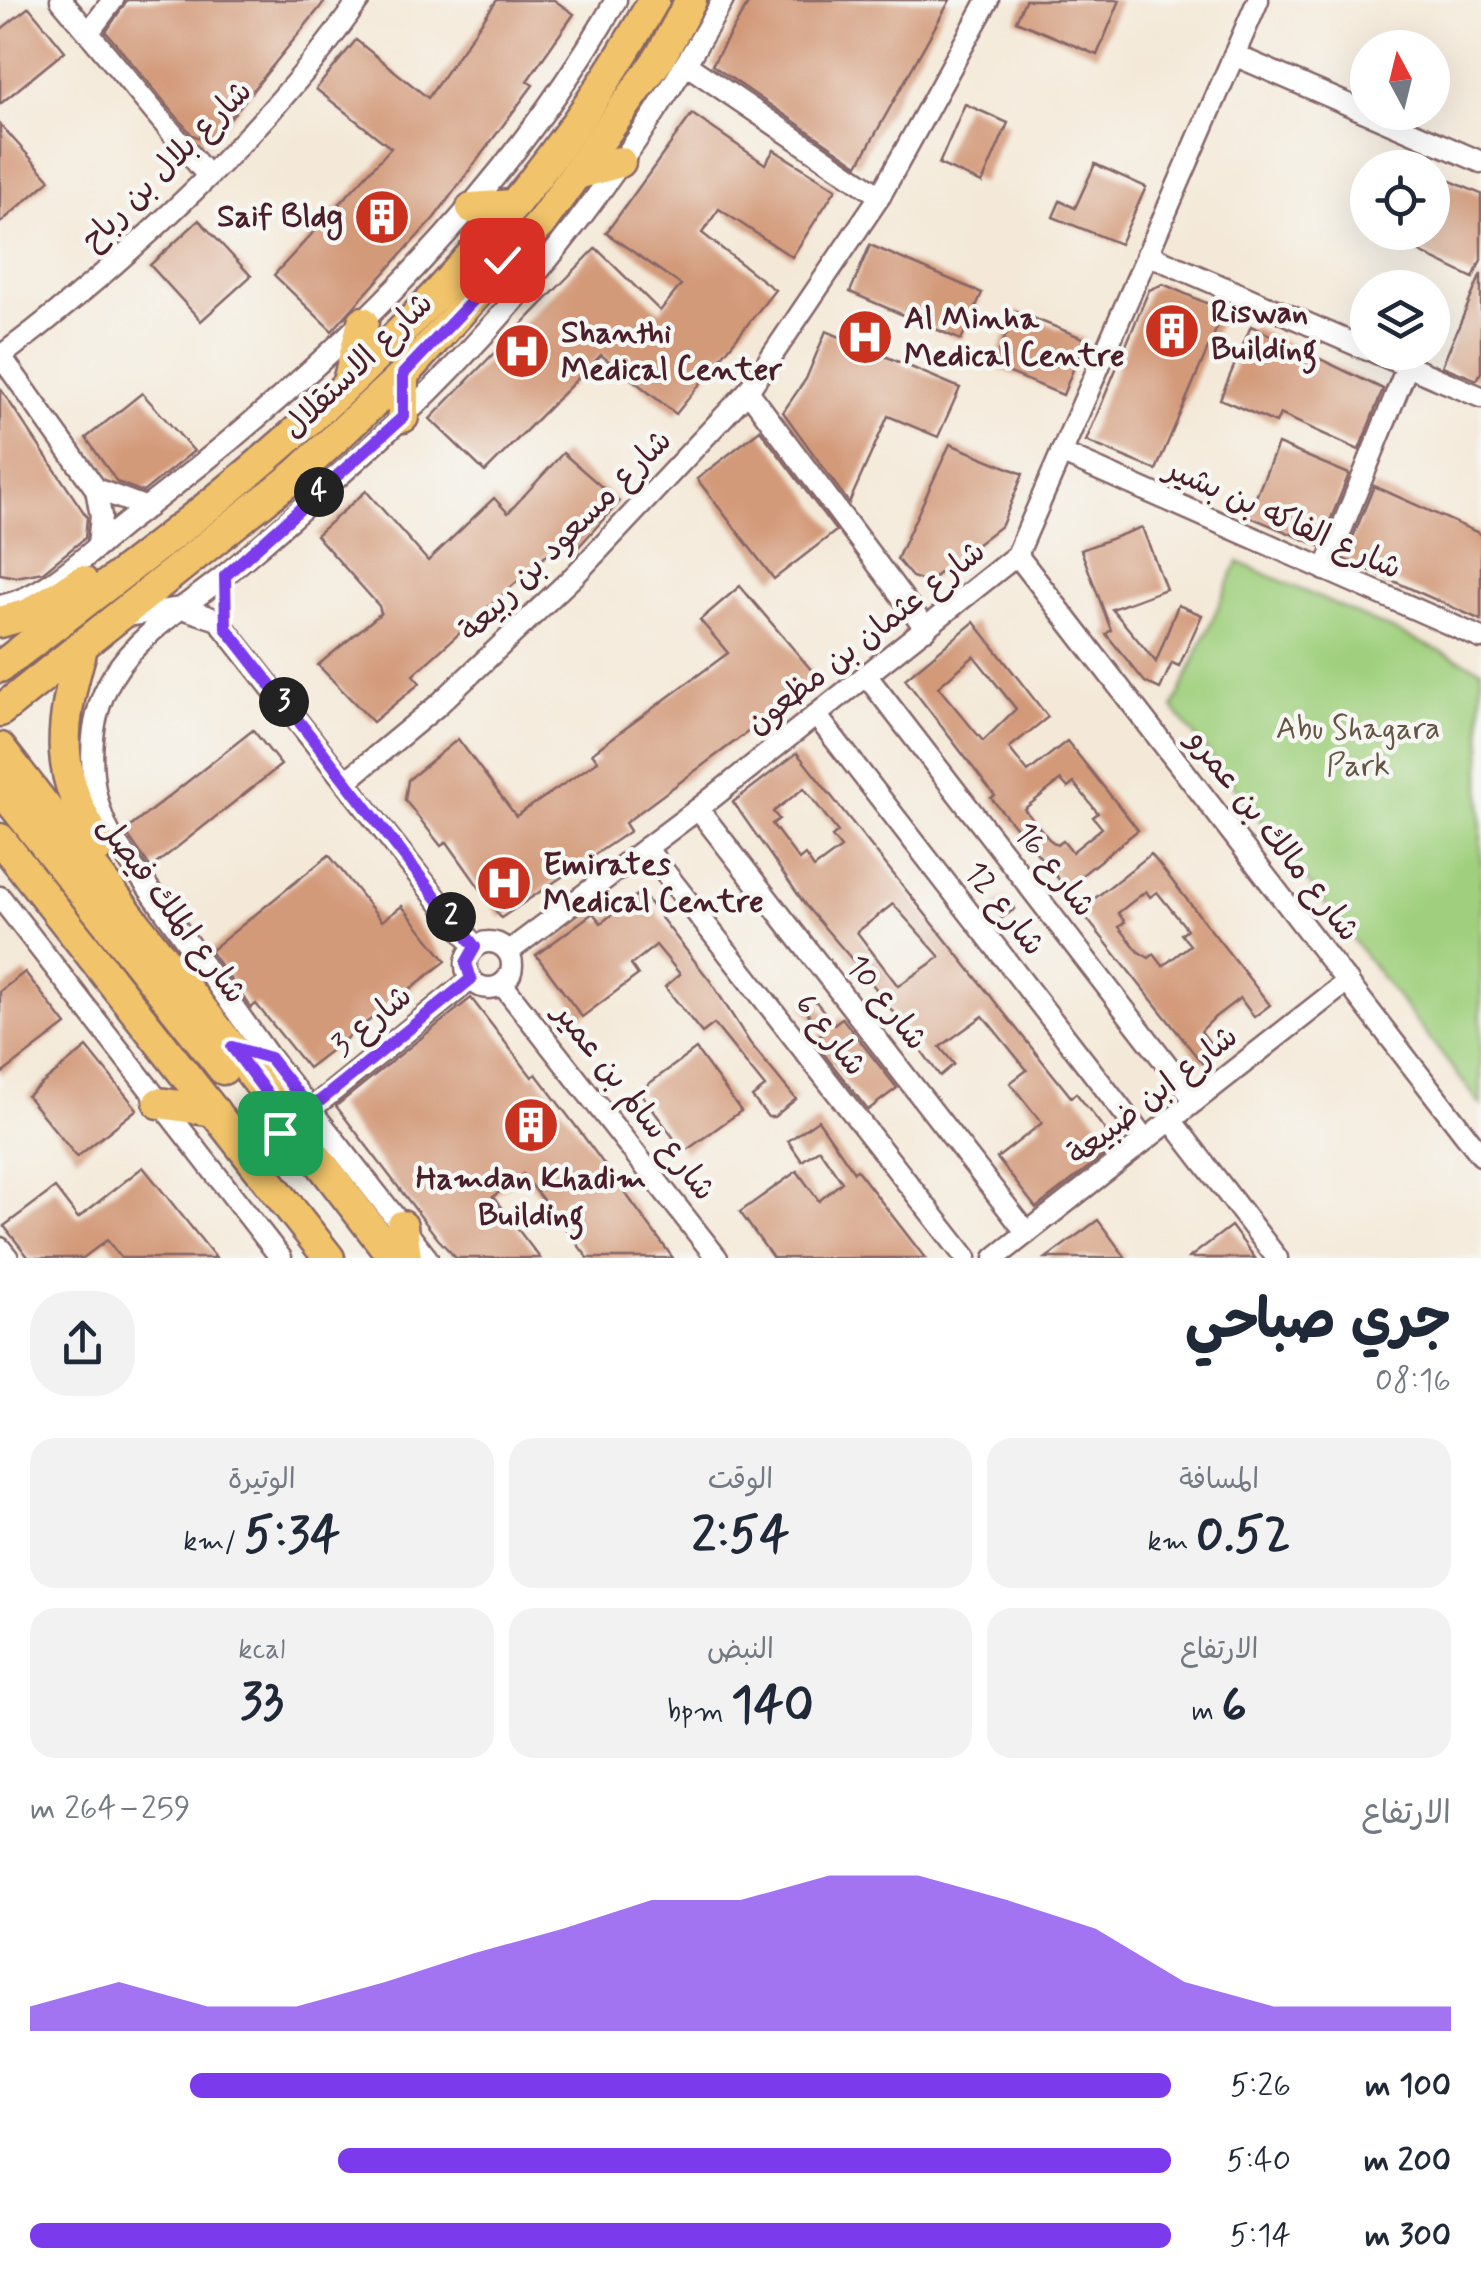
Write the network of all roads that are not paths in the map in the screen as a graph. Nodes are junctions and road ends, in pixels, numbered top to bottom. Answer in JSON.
{"nodes":[{"id":1,"x":62,"y":0,"type":"edge"},
{"id":2,"x":112,"y":0,"type":"edge"},
{"id":3,"x":359,"y":0,"type":"edge"},
{"id":4,"x":616,"y":0,"type":"edge"},
{"id":5,"x":654,"y":0,"type":"edge"},
{"id":6,"x":691,"y":0,"type":"edge"},
{"id":7,"x":724,"y":0,"type":"edge"},
{"id":8,"x":988,"y":0,"type":"edge"},
{"id":9,"x":1258,"y":0,"type":"edge"},
{"id":10,"x":88,"y":32,"type":"junction"},
{"id":11,"x":1234,"y":55,"type":"junction"},
{"id":12,"x":686,"y":65,"type":"junction"},
{"id":13,"x":620,"y":162,"type":"junction"},
{"id":14,"x":1481,"y":162,"type":"edge"},
{"id":15,"x":540,"y":168,"type":"junction"},
{"id":16,"x":578,"y":174,"type":"junction"},
{"id":17,"x":208,"y":176,"type":"junction"},
{"id":18,"x":880,"y":196,"type":"junction"},
{"id":19,"x":512,"y":205,"type":"junction"},
{"id":20,"x":472,"y":208,"type":"junction"},
{"id":21,"x":1147,"y":254,"type":"junction"},
{"id":22,"x":514,"y":257,"type":"junction"},
{"id":23,"x":362,"y":322,"type":"junction"},
{"id":24,"x":1350,"y":342,"type":"edge"},
{"id":25,"x":1,"y":356,"type":"edge"},
{"id":26,"x":1407,"y":370,"type":"edge"},
{"id":27,"x":1415,"y":370,"type":"edge"},
{"id":28,"x":403,"y":374,"type":"junction"},
{"id":29,"x":346,"y":386,"type":"junction"},
{"id":30,"x":748,"y":391,"type":"junction"},
{"id":31,"x":1481,"y":397,"type":"edge"},
{"id":32,"x":403,"y":417,"type":"junction"},
{"id":33,"x":1061,"y":454,"type":"junction"},
{"id":34,"x":96,"y":489,"type":"junction"},
{"id":35,"x":147,"y":508,"type":"junction"},
{"id":36,"x":98,"y":545,"type":"junction"},
{"id":37,"x":1017,"y":555,"type":"junction"},
{"id":38,"x":136,"y":562,"type":"junction"},
{"id":39,"x":1325,"y":570,"type":"junction"},
{"id":40,"x":225,"y":576,"type":"junction"},
{"id":41,"x":0,"y":606,"type":"edge"},
{"id":42,"x":182,"y":608,"type":"junction"},
{"id":43,"x":120,"y":618,"type":"junction"},
{"id":44,"x":0,"y":622,"type":"edge"},
{"id":45,"x":226,"y":628,"type":"junction"},
{"id":46,"x":926,"y":629,"type":"junction"},
{"id":47,"x":1481,"y":638,"type":"edge"},
{"id":48,"x":82,"y":648,"type":"junction"},
{"id":49,"x":0,"y":667,"type":"edge"},
{"id":50,"x":866,"y":676,"type":"junction"},
{"id":51,"x":0,"y":711,"type":"edge"},
{"id":52,"x":816,"y":715,"type":"junction"},
{"id":53,"x":0,"y":748,"type":"edge"},
{"id":54,"x":346,"y":782,"type":"junction"},
{"id":55,"x":0,"y":788,"type":"edge"},
{"id":56,"x":698,"y":809,"type":"junction"},
{"id":57,"x":0,"y":839,"type":"edge"},
{"id":58,"x":646,"y":848,"type":"junction"},
{"id":59,"x":108,"y":883,"type":"junction"},
{"id":60,"x":0,"y":897,"type":"edge"},
{"id":61,"x":475,"y":947,"type":"junction"},
{"id":62,"x":508,"y":952,"type":"junction"},
{"id":63,"x":471,"y":979,"type":"junction"},
{"id":64,"x":1348,"y":981,"type":"junction"},
{"id":65,"x":502,"y":984,"type":"junction"},
{"id":66,"x":232,"y":1047,"type":"junction"},
{"id":67,"x":270,"y":1058,"type":"junction"},
{"id":68,"x":1195,"y":1101,"type":"junction"},
{"id":69,"x":159,"y":1103,"type":"junction"},
{"id":70,"x":310,"y":1109,"type":"junction"},
{"id":71,"x":214,"y":1112,"type":"junction"},
{"id":72,"x":1170,"y":1120,"type":"junction"},
{"id":73,"x":1145,"y":1140,"type":"junction"},
{"id":74,"x":308,"y":1148,"type":"junction"},
{"id":75,"x":1481,"y":1155,"type":"edge"},
{"id":76,"x":402,"y":1226,"type":"junction"},
{"id":77,"x":1027,"y":1233,"type":"junction"},
{"id":78,"x":0,"y":1248,"type":"edge"},
{"id":79,"x":1001,"y":1256,"type":"edge"},
{"id":80,"x":8,"y":1258,"type":"edge"},
{"id":81,"x":282,"y":1258,"type":"edge"},
{"id":82,"x":329,"y":1258,"type":"edge"},
{"id":83,"x":394,"y":1258,"type":"edge"},
{"id":84,"x":406,"y":1258,"type":"edge"},
{"id":85,"x":427,"y":1258,"type":"edge"},
{"id":86,"x":718,"y":1258,"type":"edge"},
{"id":87,"x":966,"y":1258,"type":"edge"},
{"id":88,"x":1276,"y":1258,"type":"edge"}],
"edges":[{"from":1,"to":10,"type":"street"},
{"from":2,"to":10,"type":"street"},
{"from":3,"to":17,"type":"street","name":"شارع بلال بن رباح"},
{"from":4,"to":20,"type":"street","name":"شارع الاستقلال"},
{"from":5,"to":15,"type":"main road","name":"شارع الاستقلال"},
{"from":6,"to":16,"type":"main road","name":"شارع الاستقلال"},
{"from":7,"to":12,"type":"street","name":"شارع الاستقلال"},
{"from":8,"to":18,"type":"street","name":"شارع مسعود بن ربيعة"},
{"from":9,"to":11,"type":"street","name":"شارع عثمان بن مظعون"},
{"from":10,"to":17,"type":"street"},
{"from":11,"to":14,"type":"street"},
{"from":11,"to":21,"type":"street","name":"شارع عثمان بن مظعون"},
{"from":12,"to":13,"type":"street","name":"شارع الاستقلال"},
{"from":12,"to":18,"type":"street"},
{"from":13,"to":16,"type":"main road"},
{"from":13,"to":32,"type":"street","name":"شارع الاستقلال"},
{"from":15,"to":19,"type":"main road","name":"شارع الاستقلال"},
{"from":15,"to":22,"type":"main road"},
{"from":16,"to":22,"type":"main road","name":"شارع الاستقلال"},
{"from":17,"to":25,"type":"street","name":"شارع بلال بن رباح"},
{"from":18,"to":30,"type":"street","name":"شارع مسعود بن ربيعة"},
{"from":19,"to":20,"type":"main road"},
{"from":19,"to":29,"type":"main road","name":"شارع الاستقلال"},
{"from":20,"to":23,"type":"street","name":"شارع الاستقلال"},
{"from":21,"to":24,"type":"street"},
{"from":21,"to":33,"type":"street","name":"شارع عثمان بن مظعون"},
{"from":22,"to":28,"type":"main road","name":"شارع الاستقلال"},
{"from":23,"to":29,"type":"main road"},
{"from":23,"to":35,"type":"street","name":"شارع الاستقلال"},
{"from":25,"to":34,"type":"street"},
{"from":26,"to":39,"type":"street"},
{"from":27,"to":31,"type":"street"},
{"from":28,"to":32,"type":"main road"},
{"from":28,"to":43,"type":"main road","name":"شارع الاستقلال"},
{"from":29,"to":38,"type":"main road","name":"شارع الاستقلال"},
{"from":30,"to":46,"type":"street"},
{"from":30,"to":54,"type":"street","name":"شارع مسعود بن ربيعة"},
{"from":32,"to":40,"type":"street","name":"شارع الاستقلال"},
{"from":33,"to":37,"type":"street","name":"شارع عثمان بن مظعون"},
{"from":33,"to":39,"type":"street","name":"شارع الفاكه بن بشير"},
{"from":34,"to":35,"type":"street"},
{"from":34,"to":36,"type":"street"},
{"from":35,"to":36,"type":"street","name":"شارع الاستقلال"},
{"from":36,"to":41,"type":"street","name":"شارع الاستقلال"},
{"from":37,"to":46,"type":"street","name":"شارع عثمان بن مظعون"},
{"from":37,"to":64,"type":"street","name":"شارع مالك بن عمرو"},
{"from":38,"to":44,"type":"main road"},
{"from":38,"to":49,"type":"main road","name":"شارع الاستقلال"},
{"from":39,"to":47,"type":"street","name":"شارع الفاكه بن بشير"},
{"from":40,"to":42,"type":"street","name":"شارع الاستقلال"},
{"from":40,"to":45,"type":"street"},
{"from":42,"to":43,"type":"street"},
{"from":42,"to":45,"type":"street"},
{"from":42,"to":67,"type":"street","name":"شارع الملك فيصل"},
{"from":43,"to":48,"type":"main road","name":"شارع الاستقلال"},
{"from":45,"to":54,"type":"street"},
{"from":46,"to":50,"type":"street","name":"شارع عثمان بن مظعون"},
{"from":48,"to":51,"type":"main road","name":"شارع الاستقلال"},
{"from":48,"to":59,"type":"main road"},
{"from":50,"to":52,"type":"street","name":"شارع عثمان بن مظعون"},
{"from":50,"to":68,"type":"street","name":"شارع 16"},
{"from":52,"to":56,"type":"street","name":"شارع عثمان بن مظعون"},
{"from":52,"to":73,"type":"street","name":"شارع 12"},
{"from":53,"to":59,"type":"main road","name":"شارع الملك فيصل"},
{"from":54,"to":61,"type":"street"},
{"from":55,"to":74,"type":"main road"},
{"from":56,"to":58,"type":"street","name":"شارع عثمان بن مظعون"},
{"from":56,"to":77,"type":"street","name":"شارع 10"},
{"from":57,"to":71,"type":"main road"},
{"from":58,"to":62,"type":"street","name":"شارع عثمان بن مظعون"},
{"from":58,"to":87,"type":"street","name":"شارع 6"},
{"from":59,"to":66,"type":"main road","name":"شارع الملك فيصل"},
{"from":60,"to":69,"type":"street"},
{"from":61,"to":62,"type":"street"},
{"from":61,"to":63,"type":"street"},
{"from":62,"to":65,"type":"street"},
{"from":63,"to":65,"type":"street"},
{"from":63,"to":70,"type":"street","name":"شارع 3"},
{"from":64,"to":68,"type":"street","name":"شارع ابن ضبيعة"},
{"from":64,"to":75,"type":"street","name":"شارع مالك بن عمرو"},
{"from":65,"to":86,"type":"street","name":"شارع سالم بن عمير"},
{"from":66,"to":67,"type":"main road"},
{"from":66,"to":74,"type":"main road","name":"شارع الملك فيصل"},
{"from":67,"to":70,"type":"street","name":"شارع الملك فيصل"},
{"from":68,"to":72,"type":"street","name":"شارع ابن ضبيعة"},
{"from":69,"to":71,"type":"main road"},
{"from":69,"to":81,"type":"street"},
{"from":70,"to":76,"type":"street","name":"شارع الملك فيصل"},
{"from":71,"to":82,"type":"main road"},
{"from":72,"to":73,"type":"street","name":"شارع ابن ضبيعة"},
{"from":72,"to":88,"type":"street"},
{"from":73,"to":77,"type":"street","name":"شارع ابن ضبيعة"},
{"from":74,"to":83,"type":"main road","name":"شارع الملك فيصل"},
{"from":76,"to":84,"type":"main road"},
{"from":76,"to":85,"type":"street","name":"شارع الملك فيصل"},
{"from":77,"to":79,"type":"street","name":"شارع ابن ضبيعة"},
{"from":78,"to":80,"type":"street"}]}
